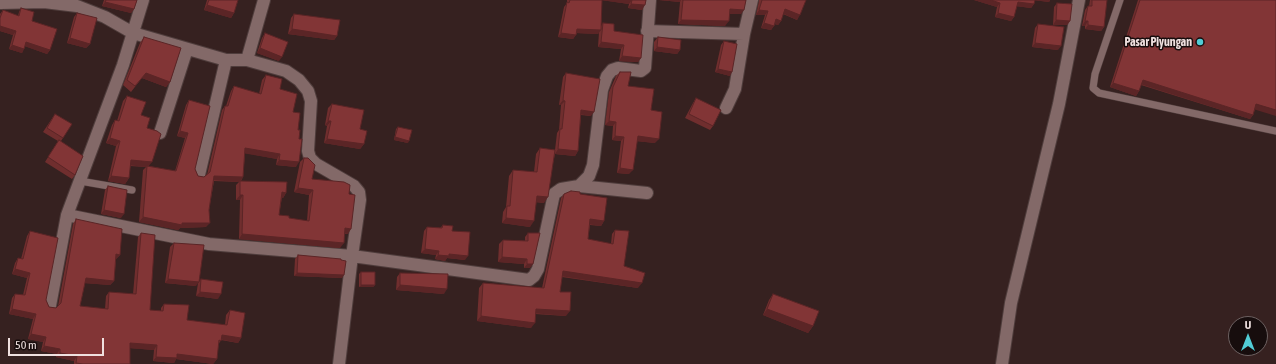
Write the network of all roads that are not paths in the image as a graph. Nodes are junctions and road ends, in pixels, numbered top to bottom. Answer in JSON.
{"nodes":[{"id":1,"x":143,"y":0,"type":"edge"},
{"id":2,"x":264,"y":0,"type":"edge"},
{"id":3,"x":650,"y":0,"type":"edge"},
{"id":4,"x":752,"y":0,"type":"edge"},
{"id":5,"x":1079,"y":0,"type":"edge"},
{"id":6,"x":1120,"y":0,"type":"edge"},
{"id":7,"x":0,"y":3,"type":"edge"},
{"id":8,"x":647,"y":31,"type":"junction"},
{"id":9,"x":133,"y":33,"type":"junction"},
{"id":10,"x":744,"y":34,"type":"junction"},
{"id":11,"x":187,"y":48,"type":"junction"},
{"id":12,"x":226,"y":60,"type":"junction"},
{"id":13,"x":247,"y":60,"type":"junction"},
{"id":14,"x":726,"y":108,"type":"dead end"},
{"id":15,"x":1276,"y":131,"type":"edge"},
{"id":16,"x":160,"y":133,"type":"edge"},
{"id":17,"x":199,"y":174,"type":"edge"},
{"id":18,"x":80,"y":181,"type":"junction"},
{"id":19,"x":579,"y":186,"type":"junction"},
{"id":20,"x":132,"y":190,"type":"dead end"},
{"id":21,"x":647,"y":193,"type":"dead end"},
{"id":22,"x":67,"y":214,"type":"junction"},
{"id":23,"x":352,"y":256,"type":"junction"},
{"id":24,"x":50,"y":306,"type":"edge"},
{"id":25,"x":339,"y":364,"type":"edge"},
{"id":26,"x":1002,"y":364,"type":"edge"}],
"edges":[{"from":1,"to":9,"type":"street"},
{"from":2,"to":13,"type":"street"},
{"from":3,"to":8,"type":"street"},
{"from":4,"to":10,"type":"street"},
{"from":5,"to":26,"type":"street"},
{"from":6,"to":15,"type":"lane"},
{"from":7,"to":9,"type":"street"},
{"from":8,"to":10,"type":"street"},
{"from":8,"to":19,"type":"street"},
{"from":9,"to":11,"type":"street"},
{"from":9,"to":18,"type":"street"},
{"from":10,"to":14,"type":"street"},
{"from":11,"to":12,"type":"street"},
{"from":11,"to":16,"type":"street"},
{"from":12,"to":13,"type":"street"},
{"from":12,"to":17,"type":"street"},
{"from":13,"to":23,"type":"street"},
{"from":18,"to":20,"type":"lane"},
{"from":18,"to":22,"type":"street"},
{"from":19,"to":21,"type":"street"},
{"from":19,"to":23,"type":"street"},
{"from":22,"to":23,"type":"street"},
{"from":22,"to":24,"type":"street"},
{"from":23,"to":25,"type":"street"}]}
